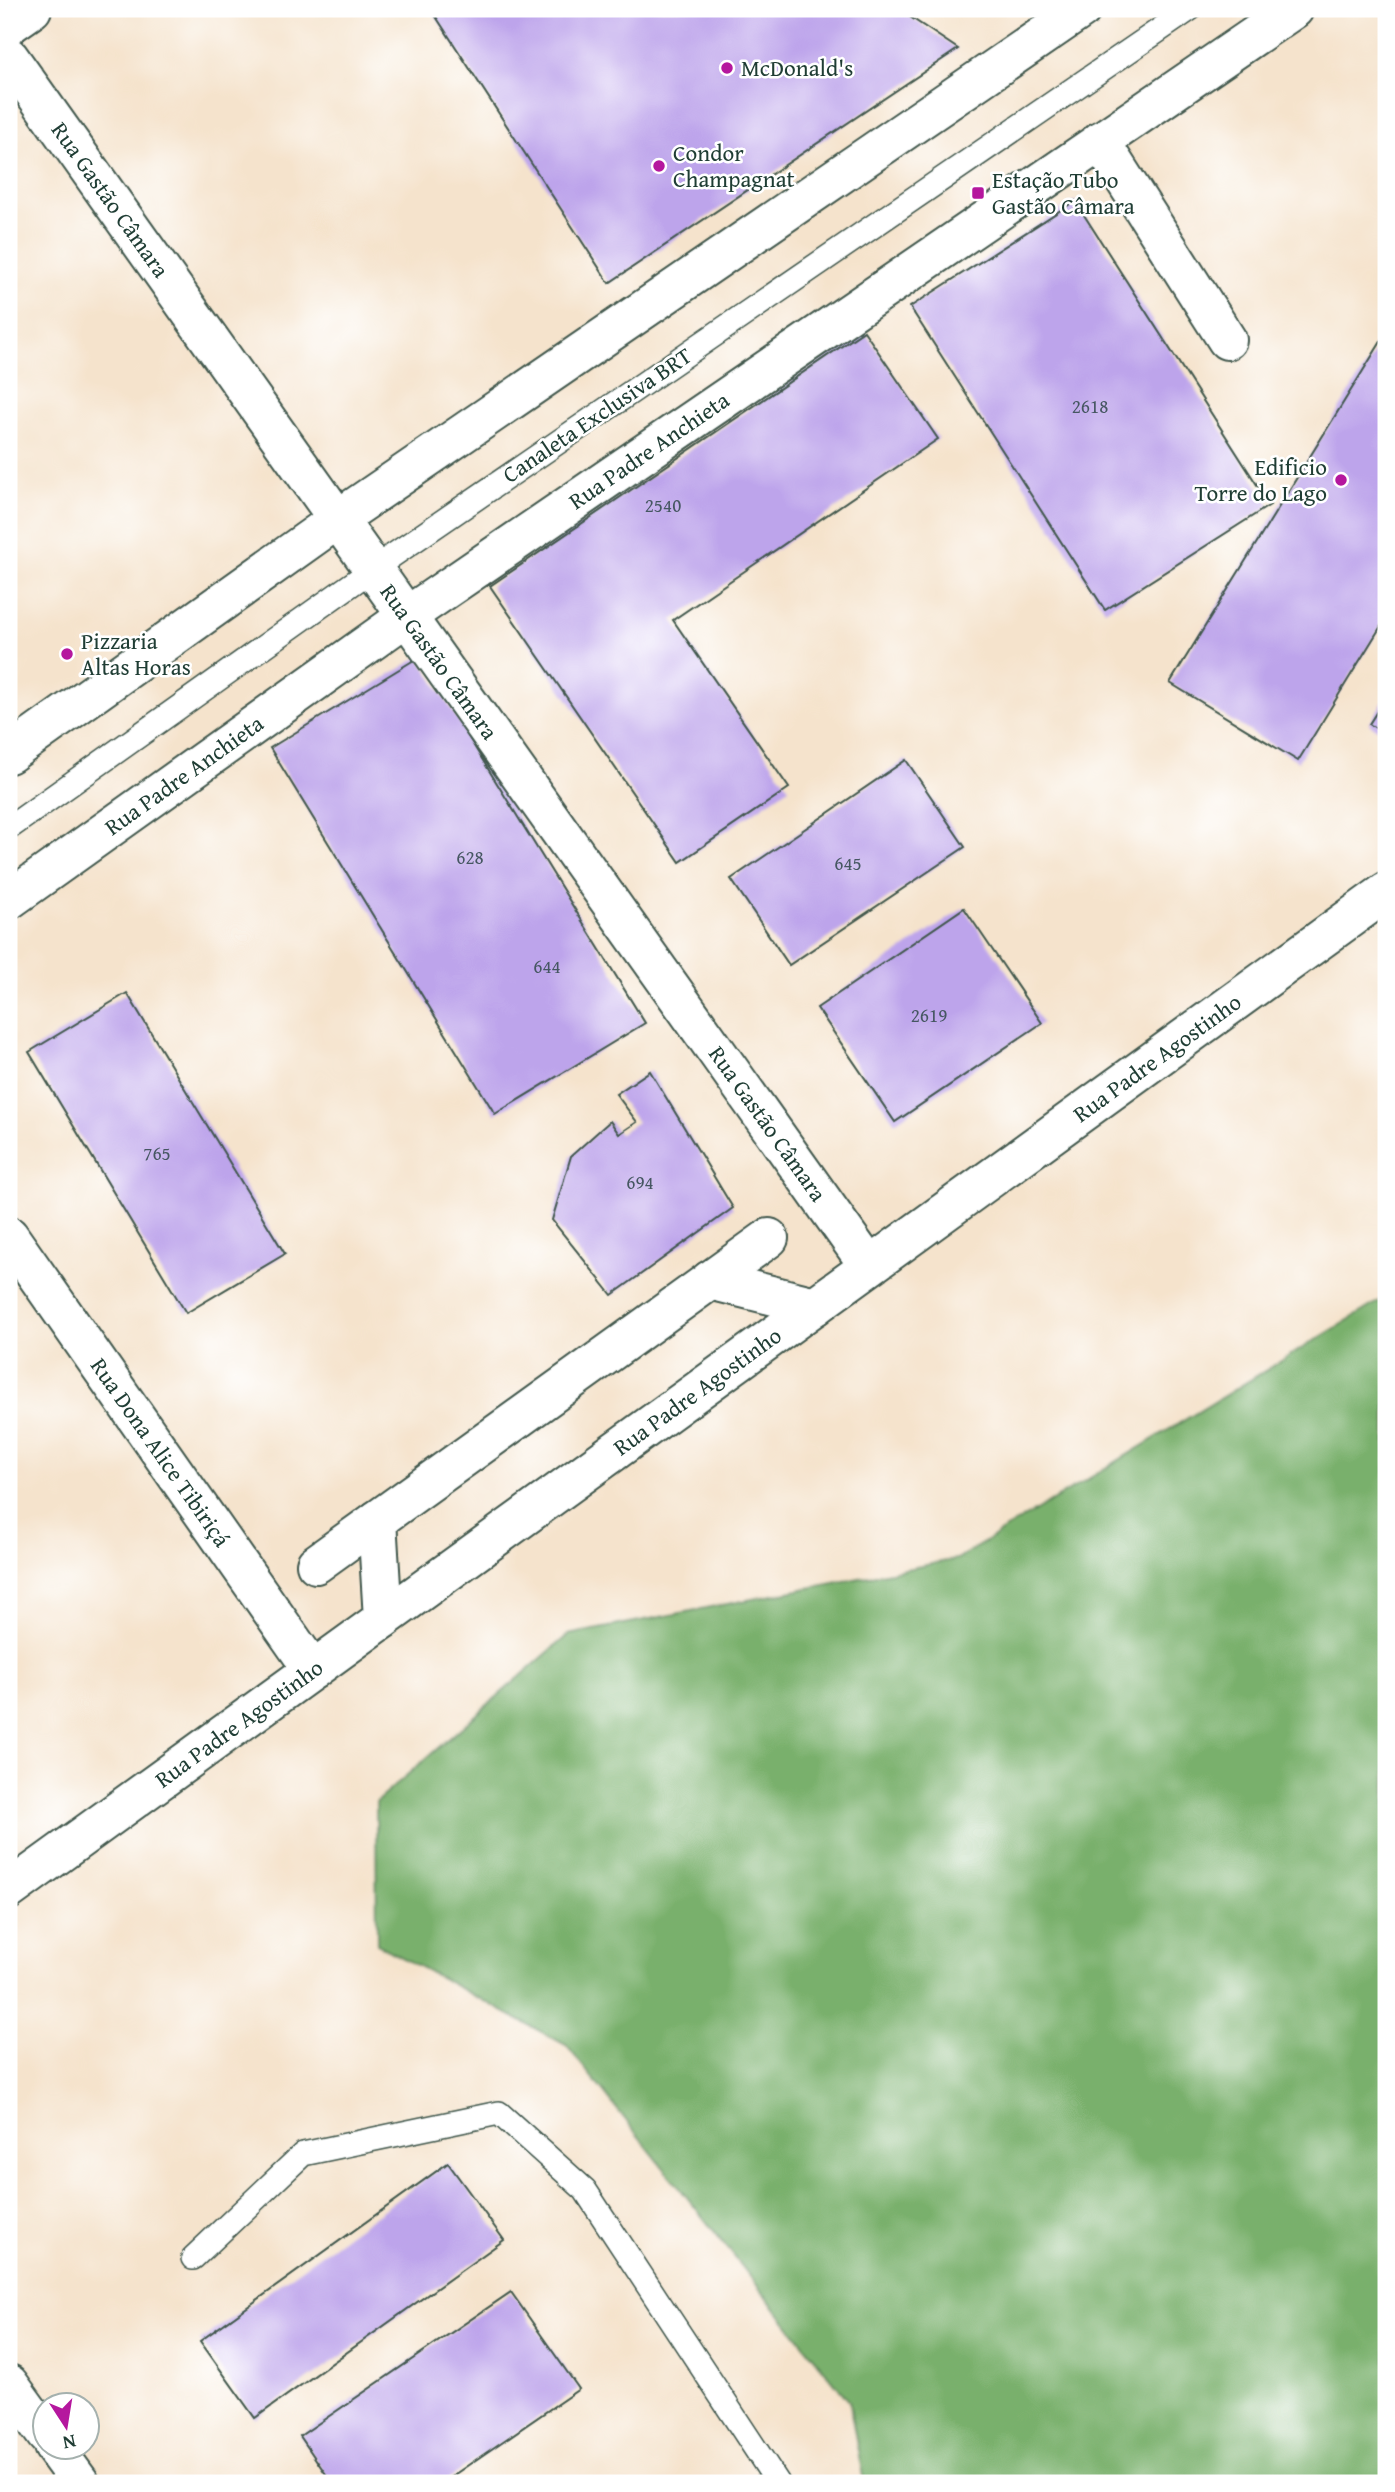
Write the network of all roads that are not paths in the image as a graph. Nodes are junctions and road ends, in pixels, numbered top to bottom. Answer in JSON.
{"nodes":[{"id":1,"x":32,"y":9,"type":"edge"},
{"id":2,"x":1190,"y":9,"type":"edge"},
{"id":3,"x":1293,"y":9,"type":"edge"},
{"id":4,"x":1076,"y":10,"type":"edge"},
{"id":5,"x":9,"y":25,"type":"edge"},
{"id":6,"x":9,"y":57,"type":"edge"},
{"id":7,"x":1100,"y":141,"type":"junction"},
{"id":8,"x":1227,"y":340,"type":"dead end"},
{"id":9,"x":338,"y":519,"type":"junction"},
{"id":10,"x":373,"y":569,"type":"junction"},
{"id":11,"x":407,"y":616,"type":"junction"},
{"id":12,"x":9,"y":754,"type":"edge"},
{"id":13,"x":9,"y":828,"type":"edge"},
{"id":14,"x":1386,"y":892,"type":"edge"},
{"id":15,"x":9,"y":900,"type":"edge"},
{"id":16,"x":9,"y":1236,"type":"edge"},
{"id":17,"x":769,"y":1238,"type":"dead end"},
{"id":18,"x":869,"y":1266,"type":"junction"},
{"id":19,"x":710,"y":1280,"type":"junction"},
{"id":20,"x":815,"y":1306,"type":"junction"},
{"id":21,"x":377,"y":1520,"type":"junction"},
{"id":22,"x":316,"y":1563,"type":"dead end"},
{"id":23,"x":383,"y":1619,"type":"junction"},
{"id":24,"x":313,"y":1670,"type":"junction"},
{"id":25,"x":9,"y":1890,"type":"edge"},
{"id":26,"x":193,"y":2258,"type":"dead end"},
{"id":27,"x":9,"y":2384,"type":"edge"},
{"id":28,"x":32,"y":2416,"type":"edge"},
{"id":29,"x":63,"y":2460,"type":"edge"},
{"id":30,"x":80,"y":2483,"type":"edge"},
{"id":31,"x":778,"y":2483,"type":"edge"}],
"edges":[{"from":1,"to":5,"type":"street"},
{"from":2,"to":10,"type":"lane","name":"Canaleta Exclusiva BRT"},
{"from":3,"to":7,"type":"street","name":"Rua Padre Anchieta"},
{"from":4,"to":9,"type":"street"},
{"from":6,"to":9,"type":"street","name":"Rua Gastão Câmara"},
{"from":7,"to":8,"type":"street"},
{"from":7,"to":11,"type":"street","name":"Rua Padre Anchieta"},
{"from":9,"to":10,"type":"street","name":"Rua Gastão Câmara"},
{"from":9,"to":12,"type":"street"},
{"from":10,"to":11,"type":"street","name":"Rua Gastão Câmara"},
{"from":10,"to":13,"type":"lane","name":"Canaleta Exclusiva BRT"},
{"from":11,"to":15,"type":"street","name":"Rua Padre Anchieta"},
{"from":11,"to":18,"type":"street","name":"Rua Gastão Câmara"},
{"from":14,"to":18,"type":"street","name":"Rua Padre Agostinho"},
{"from":16,"to":24,"type":"street","name":"Rua Dona Alice Tibiriçá"},
{"from":17,"to":19,"type":"street"},
{"from":18,"to":20,"type":"street","name":"Rua Padre Agostinho"},
{"from":19,"to":20,"type":"street"},
{"from":19,"to":21,"type":"street"},
{"from":20,"to":23,"type":"street","name":"Rua Padre Agostinho"},
{"from":21,"to":22,"type":"street"},
{"from":21,"to":23,"type":"street"},
{"from":23,"to":24,"type":"street","name":"Rua Padre Agostinho"},
{"from":24,"to":25,"type":"street","name":"Rua Padre Agostinho"},
{"from":26,"to":31,"type":"lane"},
{"from":27,"to":28,"type":"street"},
{"from":29,"to":30,"type":"street"}]}
